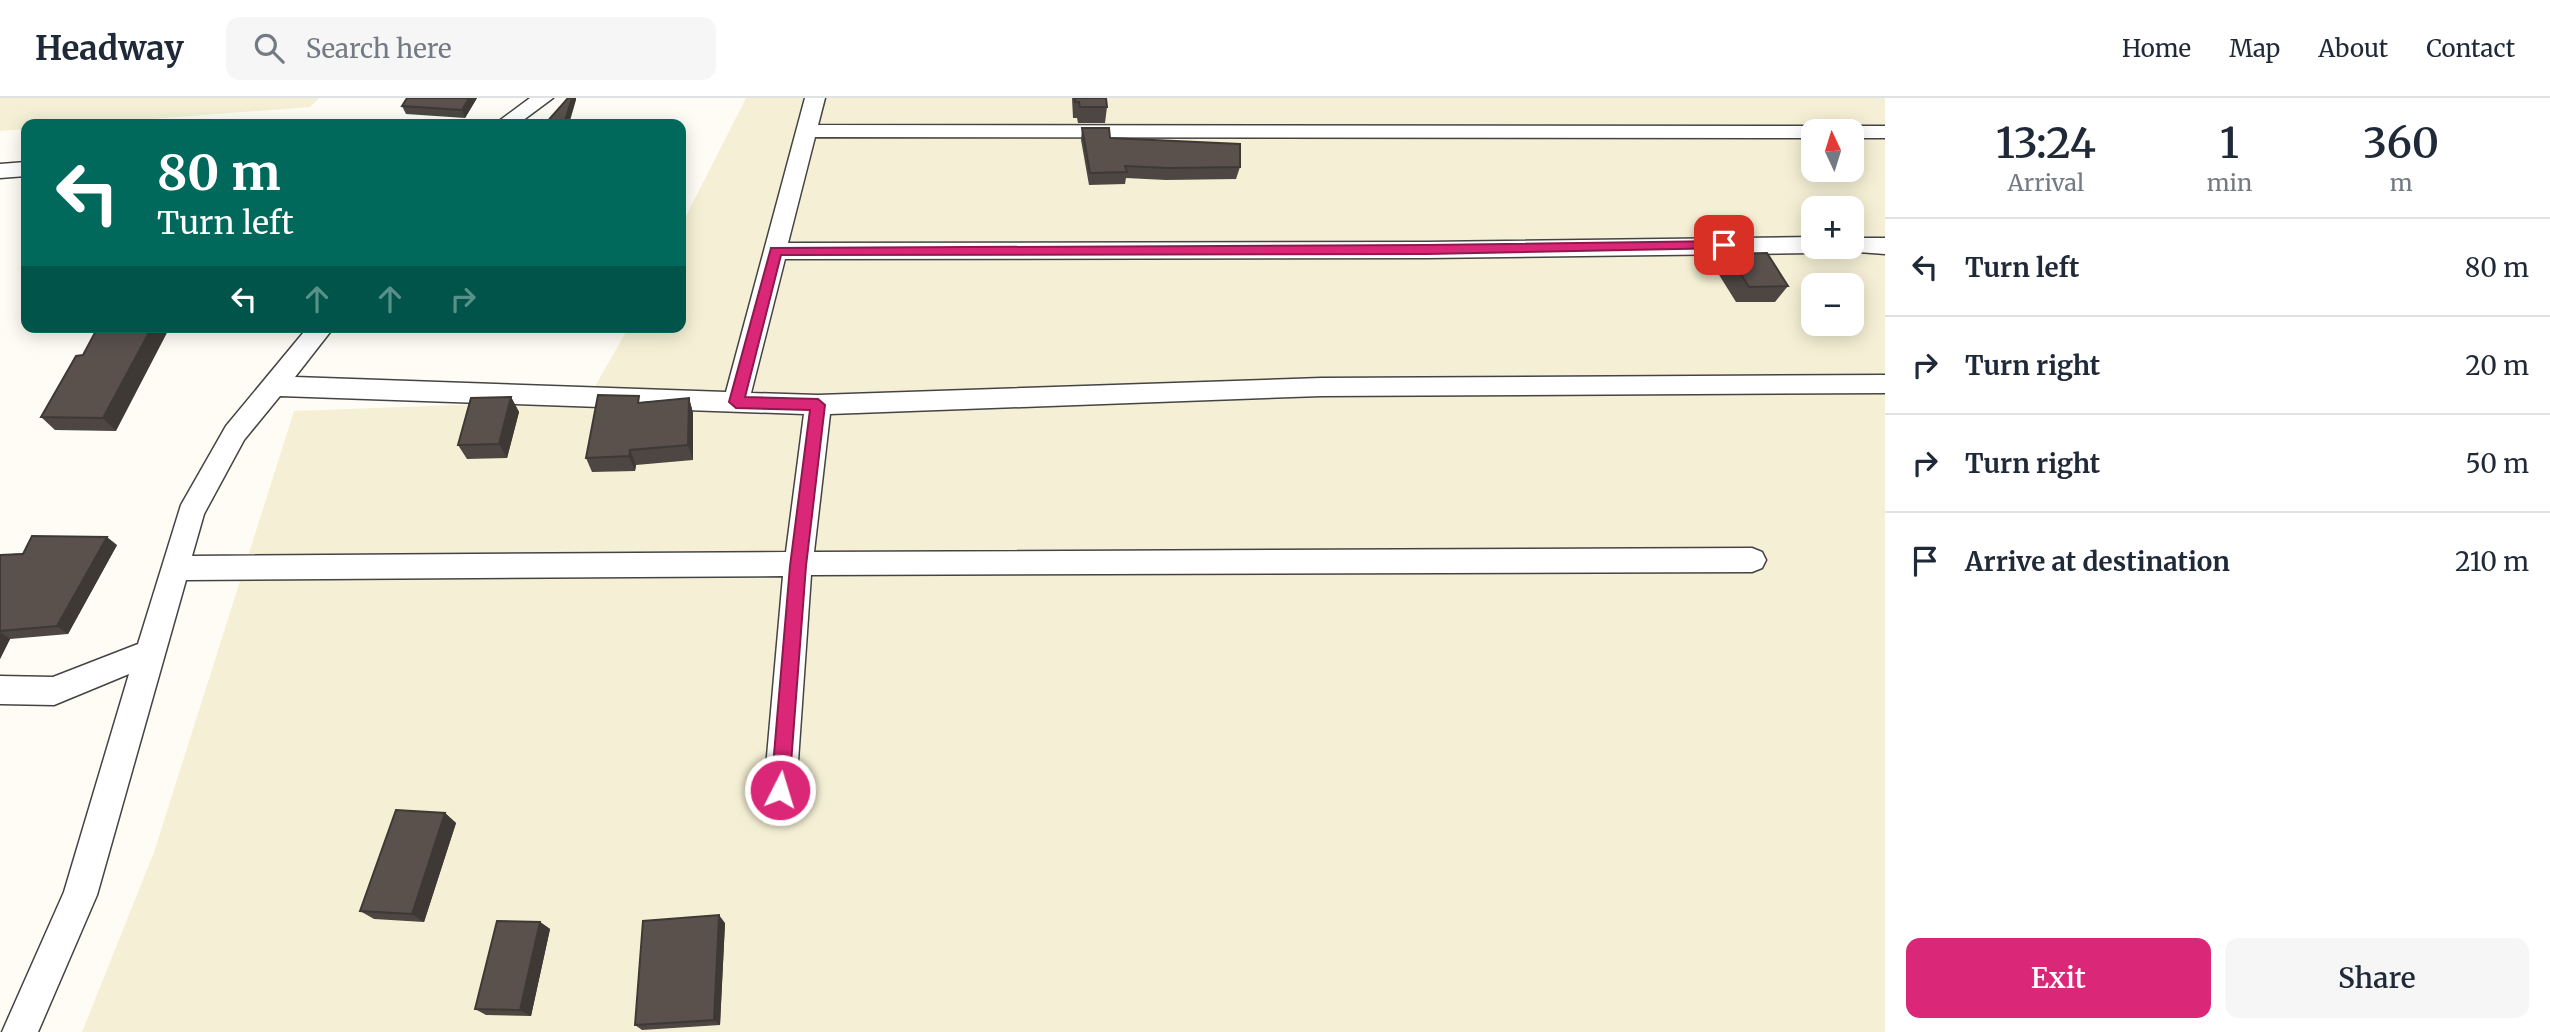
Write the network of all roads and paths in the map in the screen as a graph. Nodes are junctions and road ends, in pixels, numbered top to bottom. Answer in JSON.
{"nodes":[{"id":1,"x":542,"y":98,"type":"edge"},
{"id":2,"x":816,"y":98,"type":"edge"},
{"id":3,"x":512,"y":119,"type":"edge"},
{"id":4,"x":807,"y":131,"type":"junction"},
{"id":5,"x":1801,"y":132,"type":"edge"},
{"id":6,"x":1864,"y":132,"type":"edge"},
{"id":7,"x":1885,"y":132,"type":"edge"},
{"id":8,"x":21,"y":169,"type":"edge"},
{"id":9,"x":0,"y":171,"type":"edge"},
{"id":10,"x":1801,"y":246,"type":"edge"},
{"id":11,"x":1864,"y":246,"type":"edge"},
{"id":12,"x":1885,"y":246,"type":"edge"},
{"id":13,"x":776,"y":251,"type":"junction"},
{"id":14,"x":317,"y":333,"type":"edge"},
{"id":15,"x":1885,"y":384,"type":"edge"},
{"id":16,"x":274,"y":386,"type":"junction"},
{"id":17,"x":736,"y":402,"type":"junction"},
{"id":18,"x":818,"y":405,"type":"junction"},
{"id":19,"x":1752,"y":560,"type":"dead end"},
{"id":20,"x":798,"y":566,"type":"junction"},
{"id":21,"x":175,"y":568,"type":"junction"},
{"id":22,"x":151,"y":652,"type":"junction"},
{"id":23,"x":0,"y":690,"type":"edge"},
{"id":24,"x":780,"y":790,"type":"dead end"},
{"id":25,"x":20,"y":1032,"type":"edge"}],
"edges":[{"from":1,"to":3,"type":"street"},
{"from":2,"to":4,"type":"street"},
{"from":4,"to":5,"type":"street"},
{"from":4,"to":13,"type":"street"},
{"from":6,"to":7,"type":"street"},
{"from":8,"to":9,"type":"street"},
{"from":10,"to":13,"type":"street"},
{"from":11,"to":12,"type":"street"},
{"from":13,"to":17,"type":"street"},
{"from":14,"to":16,"type":"street"},
{"from":15,"to":18,"type":"street"},
{"from":16,"to":17,"type":"street"},
{"from":16,"to":21,"type":"street"},
{"from":17,"to":18,"type":"street"},
{"from":18,"to":20,"type":"street"},
{"from":19,"to":20,"type":"street"},
{"from":20,"to":21,"type":"street"},
{"from":20,"to":24,"type":"street"},
{"from":21,"to":22,"type":"street"},
{"from":22,"to":23,"type":"street"},
{"from":22,"to":25,"type":"street"}]}
